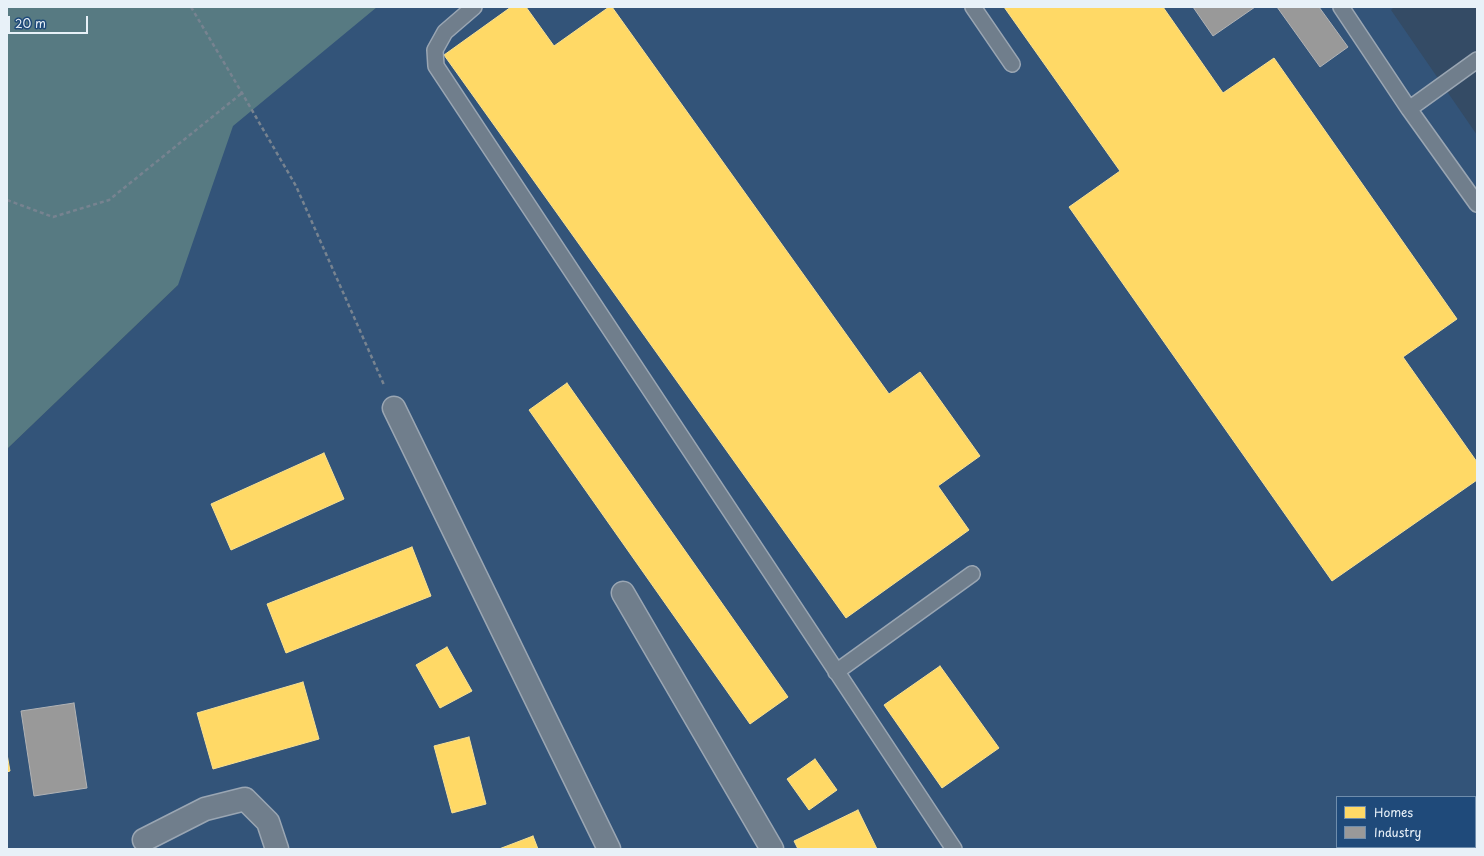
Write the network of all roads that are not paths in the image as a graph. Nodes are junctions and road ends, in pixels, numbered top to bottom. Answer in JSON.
{"nodes":[{"id":1,"x":474,"y":7,"type":"edge"},
{"id":2,"x":973,"y":7,"type":"edge"},
{"id":3,"x":1340,"y":7,"type":"edge"},
{"id":4,"x":1477,"y":60,"type":"edge"},
{"id":5,"x":1012,"y":64,"type":"dead end"},
{"id":6,"x":1409,"y":108,"type":"junction"},
{"id":7,"x":1477,"y":204,"type":"edge"},
{"id":8,"x":394,"y":408,"type":"road end"},
{"id":9,"x":972,"y":574,"type":"dead end"},
{"id":10,"x":623,"y":592,"type":"dead end"},
{"id":11,"x":836,"y":672,"type":"junction"},
{"id":12,"x":144,"y":840,"type":"dead end"},
{"id":13,"x":1462,"y":848,"type":"edge"},
{"id":14,"x":278,"y":849,"type":"edge"},
{"id":15,"x":608,"y":849,"type":"edge"},
{"id":16,"x":772,"y":849,"type":"edge"},
{"id":17,"x":954,"y":849,"type":"edge"},
{"id":18,"x":1446,"y":849,"type":"edge"}],
"edges":[{"from":1,"to":11,"type":"lane"},
{"from":2,"to":5,"type":"lane"},
{"from":3,"to":6,"type":"lane"},
{"from":4,"to":6,"type":"lane"},
{"from":6,"to":7,"type":"lane"},
{"from":8,"to":15,"type":"street"},
{"from":9,"to":11,"type":"lane"},
{"from":10,"to":16,"type":"street"},
{"from":11,"to":17,"type":"lane"},
{"from":12,"to":14,"type":"street"},
{"from":13,"to":18,"type":"street"}]}
